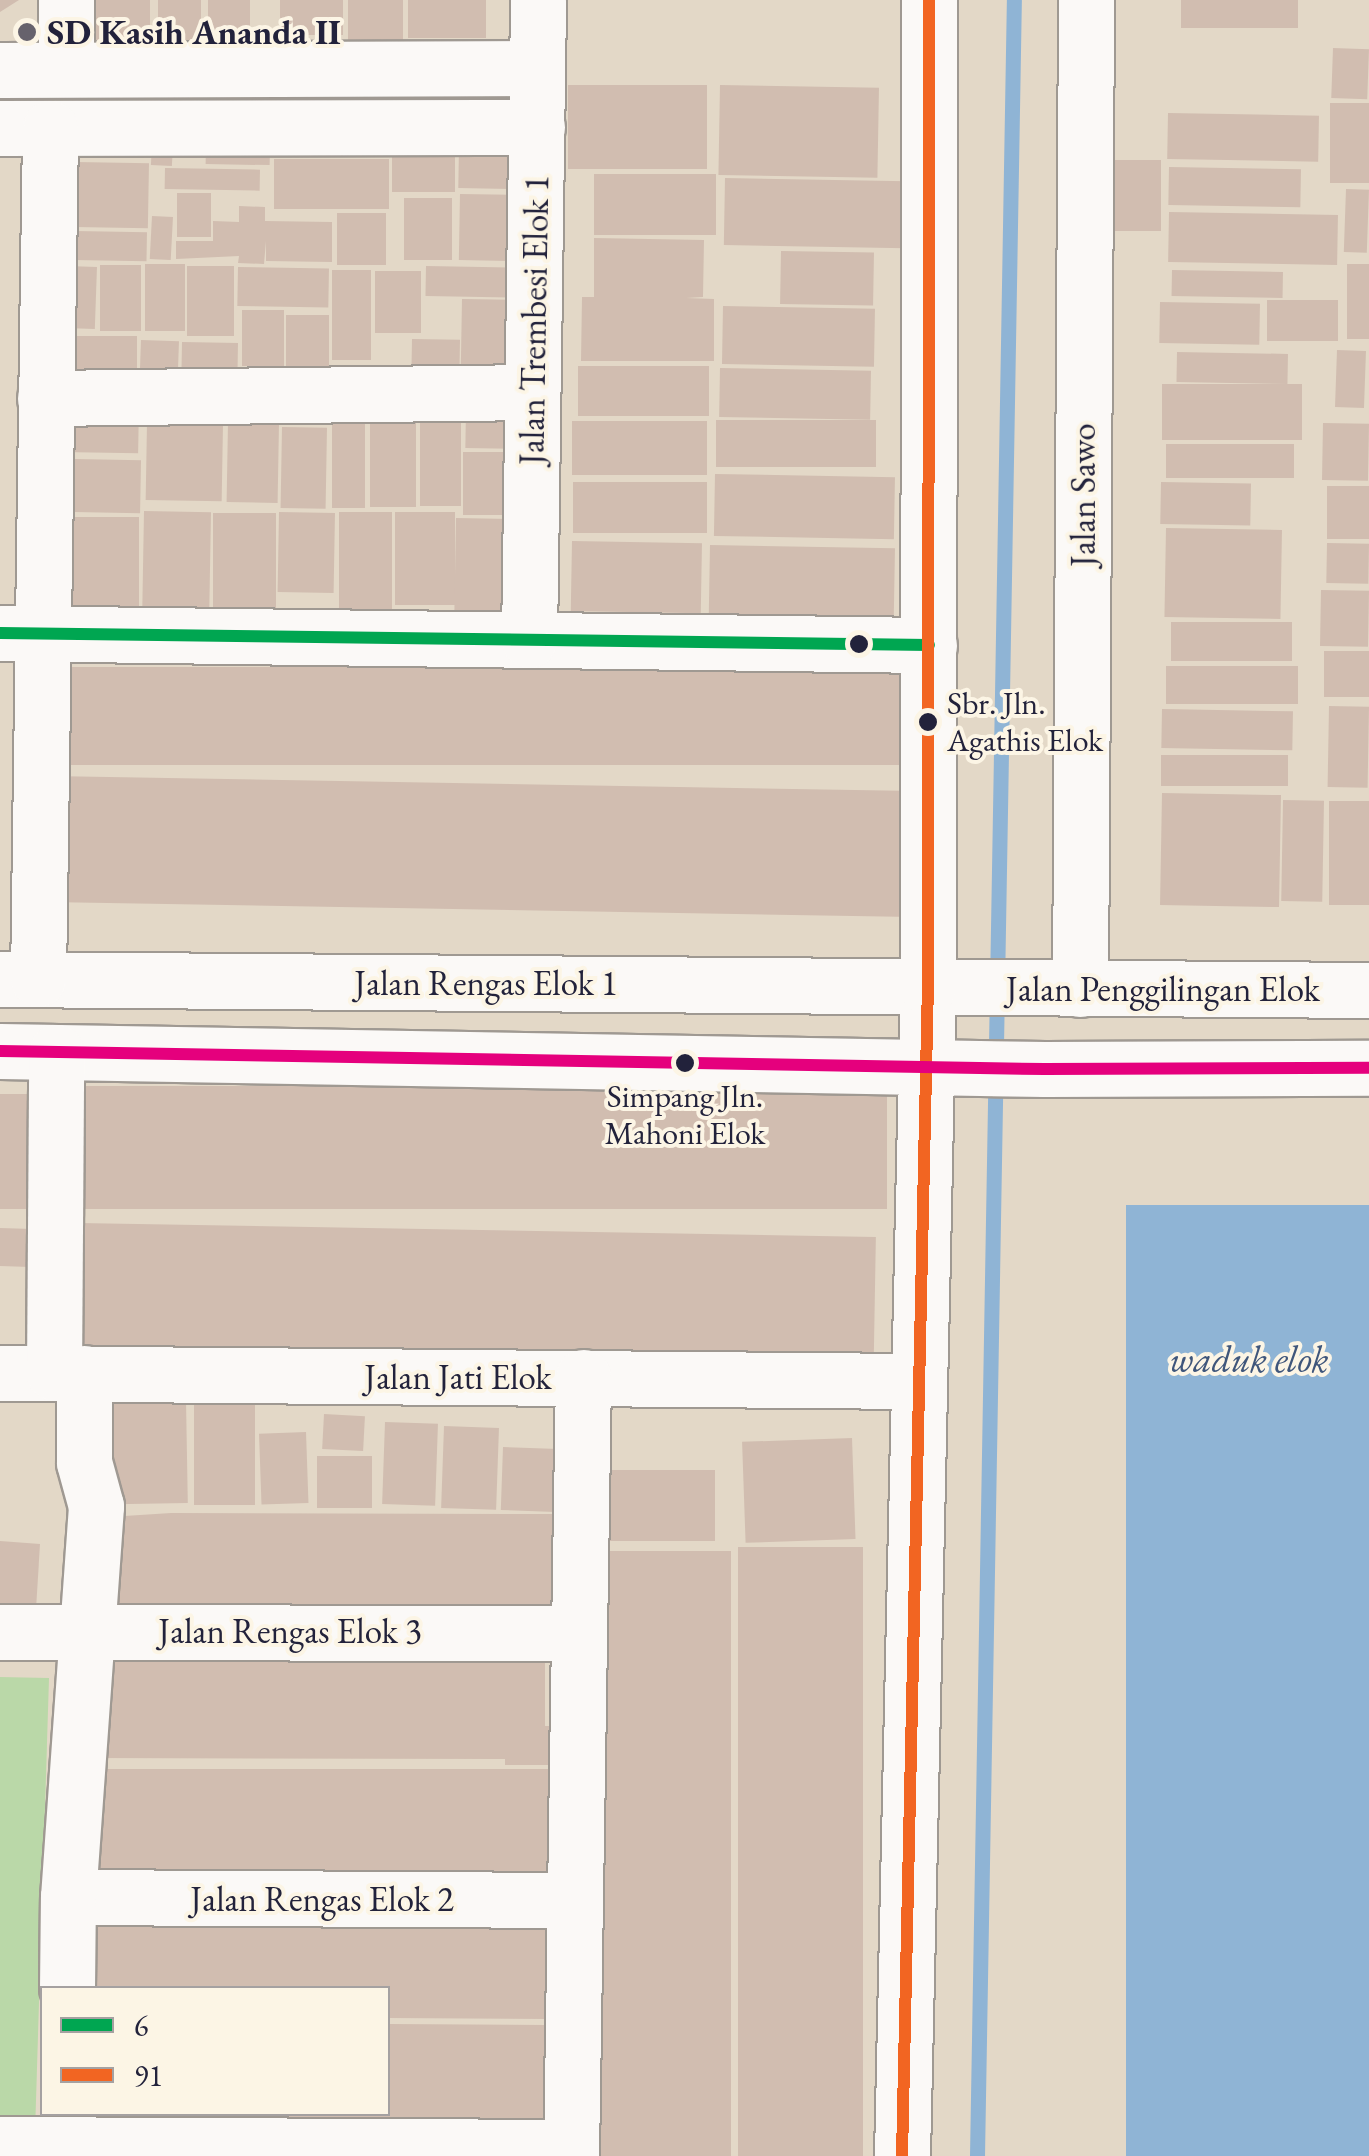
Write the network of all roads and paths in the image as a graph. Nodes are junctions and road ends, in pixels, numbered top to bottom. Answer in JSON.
{"nodes":[{"id":1,"x":66,"y":0,"type":"edge"},
{"id":2,"x":538,"y":0,"type":"edge"},
{"id":3,"x":929,"y":0,"type":"edge"},
{"id":4,"x":1086,"y":0,"type":"edge"},
{"id":5,"x":538,"y":68,"type":"junction"},
{"id":6,"x":66,"y":69,"type":"junction"},
{"id":7,"x":0,"y":70,"type":"edge"},
{"id":8,"x":537,"y":127,"type":"junction"},
{"id":9,"x":25,"y":128,"type":"edge"},
{"id":10,"x":532,"y":392,"type":"junction"},
{"id":11,"x":46,"y":398,"type":"junction"},
{"id":12,"x":22,"y":633,"type":"edge"},
{"id":13,"x":529,"y":640,"type":"junction"},
{"id":14,"x":929,"y":645,"type":"junction"},
{"id":15,"x":18,"y":979,"type":"edge"},
{"id":16,"x":942,"y":987,"type":"junction"},
{"id":17,"x":1061,"y":989,"type":"junction"},
{"id":18,"x":1369,"y":990,"type":"edge"},
{"id":19,"x":24,"y":1052,"type":"edge"},
{"id":20,"x":938,"y":1067,"type":"junction"},
{"id":21,"x":1369,"y":1068,"type":"edge"},
{"id":22,"x":0,"y":1372,"type":"edge"},
{"id":23,"x":69,"y":1373,"type":"junction"},
{"id":24,"x":584,"y":1377,"type":"junction"},
{"id":25,"x":916,"y":1380,"type":"junction"},
{"id":26,"x":87,"y":1630,"type":"junction"},
{"id":27,"x":0,"y":1632,"type":"edge"},
{"id":28,"x":579,"y":1632,"type":"junction"},
{"id":29,"x":68,"y":1897,"type":"junction"},
{"id":30,"x":575,"y":1900,"type":"junction"},
{"id":31,"x":67,"y":1986,"type":"edge"},
{"id":32,"x":66,"y":2129,"type":"edge"},
{"id":33,"x":1,"y":2148,"type":"edge"},
{"id":34,"x":571,"y":2151,"type":"edge"},
{"id":35,"x":902,"y":2156,"type":"edge"}],
"edges":[{"from":1,"to":6,"type":"street"},
{"from":2,"to":5,"type":"street","name":"Jalan Trembesi Elok 1"},
{"from":3,"to":14,"type":"street"},
{"from":4,"to":17,"type":"street","name":"Jalan Sawo"},
{"from":5,"to":6,"type":"street"},
{"from":5,"to":8,"type":"street","name":"Jalan Trembesi Elok 1"},
{"from":6,"to":7,"type":"street"},
{"from":8,"to":9,"type":"street"},
{"from":8,"to":10,"type":"street","name":"Jalan Trembesi Elok 1"},
{"from":9,"to":11,"type":"street"},
{"from":10,"to":11,"type":"street"},
{"from":10,"to":13,"type":"street","name":"Jalan Trembesi Elok 1"},
{"from":11,"to":12,"type":"street"},
{"from":12,"to":13,"type":"street"},
{"from":12,"to":15,"type":"street"},
{"from":13,"to":14,"type":"street"},
{"from":14,"to":16,"type":"street"},
{"from":15,"to":16,"type":"street","name":"Jalan Rengas Elok 1"},
{"from":15,"to":19,"type":"street"},
{"from":16,"to":17,"type":"street","name":"Jalan Penggilingan Elok"},
{"from":16,"to":20,"type":"street"},
{"from":17,"to":18,"type":"street","name":"Jalan Penggilingan Elok"},
{"from":19,"to":20,"type":"street"},
{"from":19,"to":23,"type":"street"},
{"from":20,"to":21,"type":"street"},
{"from":20,"to":25,"type":"street"},
{"from":22,"to":23,"type":"street","name":"Jalan Jati Elok"},
{"from":23,"to":24,"type":"street","name":"Jalan Jati Elok"},
{"from":23,"to":26,"type":"street"},
{"from":24,"to":25,"type":"street","name":"Jalan Jati Elok"},
{"from":24,"to":28,"type":"street"},
{"from":25,"to":35,"type":"street"},
{"from":26,"to":27,"type":"street","name":"Jalan Rengas Elok 3"},
{"from":26,"to":28,"type":"street","name":"Jalan Rengas Elok 3"},
{"from":26,"to":29,"type":"street"},
{"from":28,"to":30,"type":"street"},
{"from":29,"to":30,"type":"street","name":"Jalan Rengas Elok 2"},
{"from":29,"to":31,"type":"street"},
{"from":30,"to":34,"type":"street"},
{"from":32,"to":33,"type":"street"},
{"from":32,"to":34,"type":"street"}]}
